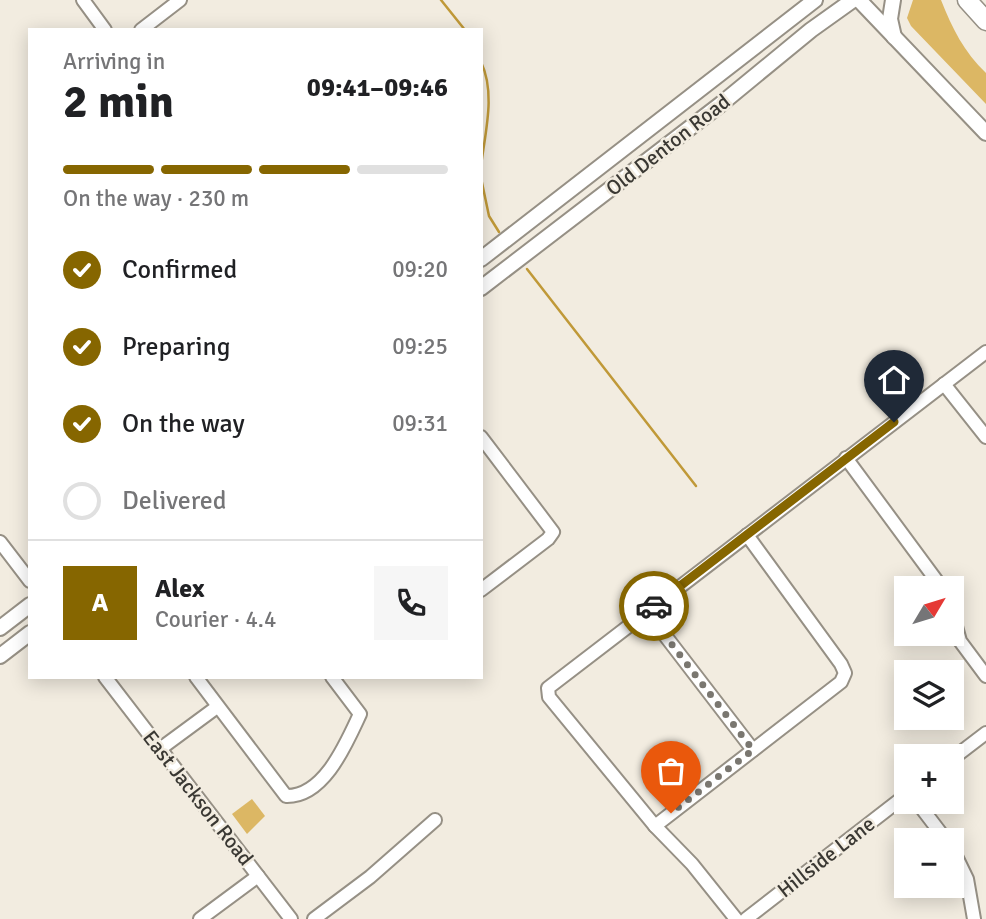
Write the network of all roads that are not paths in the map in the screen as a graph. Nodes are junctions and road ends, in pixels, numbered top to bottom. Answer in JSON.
{"nodes":[{"id":1,"x":83,"y":0,"type":"edge"},
{"id":2,"x":180,"y":0,"type":"edge"},
{"id":3,"x":856,"y":0,"type":"edge"},
{"id":4,"x":893,"y":0,"type":"edge"},
{"id":5,"x":967,"y":0,"type":"edge"},
{"id":6,"x":811,"y":2,"type":"edge"},
{"id":7,"x":986,"y":22,"type":"edge"},
{"id":8,"x":104,"y":28,"type":"edge"},
{"id":9,"x":144,"y":28,"type":"edge"},
{"id":10,"x":894,"y":38,"type":"junction"},
{"id":11,"x":706,"y":86,"type":"junction"},
{"id":12,"x":720,"y":104,"type":"junction"},
{"id":13,"x":986,"y":133,"type":"edge"},
{"id":14,"x":590,"y":175,"type":"junction"},
{"id":15,"x":605,"y":194,"type":"junction"},
{"id":16,"x":483,"y":257,"type":"edge"},
{"id":17,"x":483,"y":286,"type":"edge"},
{"id":18,"x":986,"y":352,"type":"edge"},
{"id":19,"x":944,"y":384,"type":"junction"},
{"id":20,"x":986,"y":437,"type":"edge"},
{"id":21,"x":483,"y":440,"type":"edge"},
{"id":22,"x":846,"y":458,"type":"junction"},
{"id":23,"x":747,"y":535,"type":"junction"},
{"id":24,"x":0,"y":542,"type":"edge"},
{"id":25,"x":933,"y":576,"type":"edge"},
{"id":26,"x":28,"y":577,"type":"edge"},
{"id":27,"x":483,"y":588,"type":"edge"},
{"id":28,"x":28,"y":607,"type":"edge"},
{"id":29,"x":647,"y":612,"type":"junction"},
{"id":30,"x":0,"y":628,"type":"edge"},
{"id":31,"x":28,"y":635,"type":"edge"},
{"id":32,"x":964,"y":646,"type":"edge"},
{"id":33,"x":0,"y":656,"type":"edge"},
{"id":34,"x":986,"y":676,"type":"edge"},
{"id":35,"x":107,"y":679,"type":"edge"},
{"id":36,"x":197,"y":679,"type":"edge"},
{"id":37,"x":334,"y":679,"type":"edge"},
{"id":38,"x":217,"y":707,"type":"junction"},
{"id":39,"x":986,"y":733,"type":"edge"},
{"id":40,"x":160,"y":749,"type":"junction"},
{"id":41,"x":753,"y":750,"type":"junction"},
{"id":42,"x":964,"y":750,"type":"edge"},
{"id":43,"x":894,"y":804,"type":"edge"},
{"id":44,"x":926,"y":814,"type":"edge"},
{"id":45,"x":435,"y":820,"type":"dead end"},
{"id":46,"x":655,"y":826,"type":"junction"},
{"id":47,"x":937,"y":828,"type":"edge"},
{"id":48,"x":964,"y":873,"type":"edge"},
{"id":49,"x":258,"y":876,"type":"junction"},
{"id":50,"x":200,"y":919,"type":"edge"},
{"id":51,"x":291,"y":919,"type":"edge"},
{"id":52,"x":314,"y":919,"type":"edge"},
{"id":53,"x":736,"y":919,"type":"edge"},
{"id":54,"x":746,"y":919,"type":"edge"},
{"id":55,"x":974,"y":919,"type":"edge"}],
"edges":[{"from":1,"to":8,"type":"street"},
{"from":2,"to":9,"type":"street"},
{"from":3,"to":10,"type":"main road"},
{"from":3,"to":12,"type":"main road","name":"Old Denton Road"},
{"from":4,"to":10,"type":"main road"},
{"from":5,"to":7,"type":"highway"},
{"from":6,"to":11,"type":"main road","name":"Old Denton Road"},
{"from":10,"to":13,"type":"main road"},
{"from":11,"to":12,"type":"main road"},
{"from":11,"to":14,"type":"main road","name":"Old Denton Road"},
{"from":12,"to":15,"type":"main road","name":"Old Denton Road"},
{"from":14,"to":15,"type":"main road"},
{"from":14,"to":16,"type":"main road","name":"Old Denton Road"},
{"from":15,"to":17,"type":"main road","name":"Old Denton Road"},
{"from":18,"to":19,"type":"street"},
{"from":19,"to":20,"type":"street"},
{"from":19,"to":22,"type":"street"},
{"from":21,"to":27,"type":"street"},
{"from":22,"to":23,"type":"street"},
{"from":22,"to":25,"type":"street"},
{"from":23,"to":29,"type":"street"},
{"from":23,"to":41,"type":"street"},
{"from":24,"to":26,"type":"street"},
{"from":28,"to":30,"type":"main road"},
{"from":29,"to":41,"type":"street"},
{"from":29,"to":46,"type":"street"},
{"from":31,"to":33,"type":"main road"},
{"from":32,"to":34,"type":"street"},
{"from":35,"to":40,"type":"street","name":"East Jackson Road"},
{"from":36,"to":38,"type":"street"},
{"from":37,"to":38,"type":"street"},
{"from":38,"to":40,"type":"street"},
{"from":39,"to":42,"type":"street"},
{"from":40,"to":49,"type":"street","name":"East Jackson Road"},
{"from":41,"to":46,"type":"street"},
{"from":43,"to":54,"type":"street","name":"Hillside Lane"},
{"from":44,"to":47,"type":"street"},
{"from":45,"to":52,"type":"street"},
{"from":46,"to":53,"type":"street"},
{"from":48,"to":55,"type":"street"},
{"from":49,"to":50,"type":"street"},
{"from":49,"to":51,"type":"street","name":"East Jackson Road"}]}
